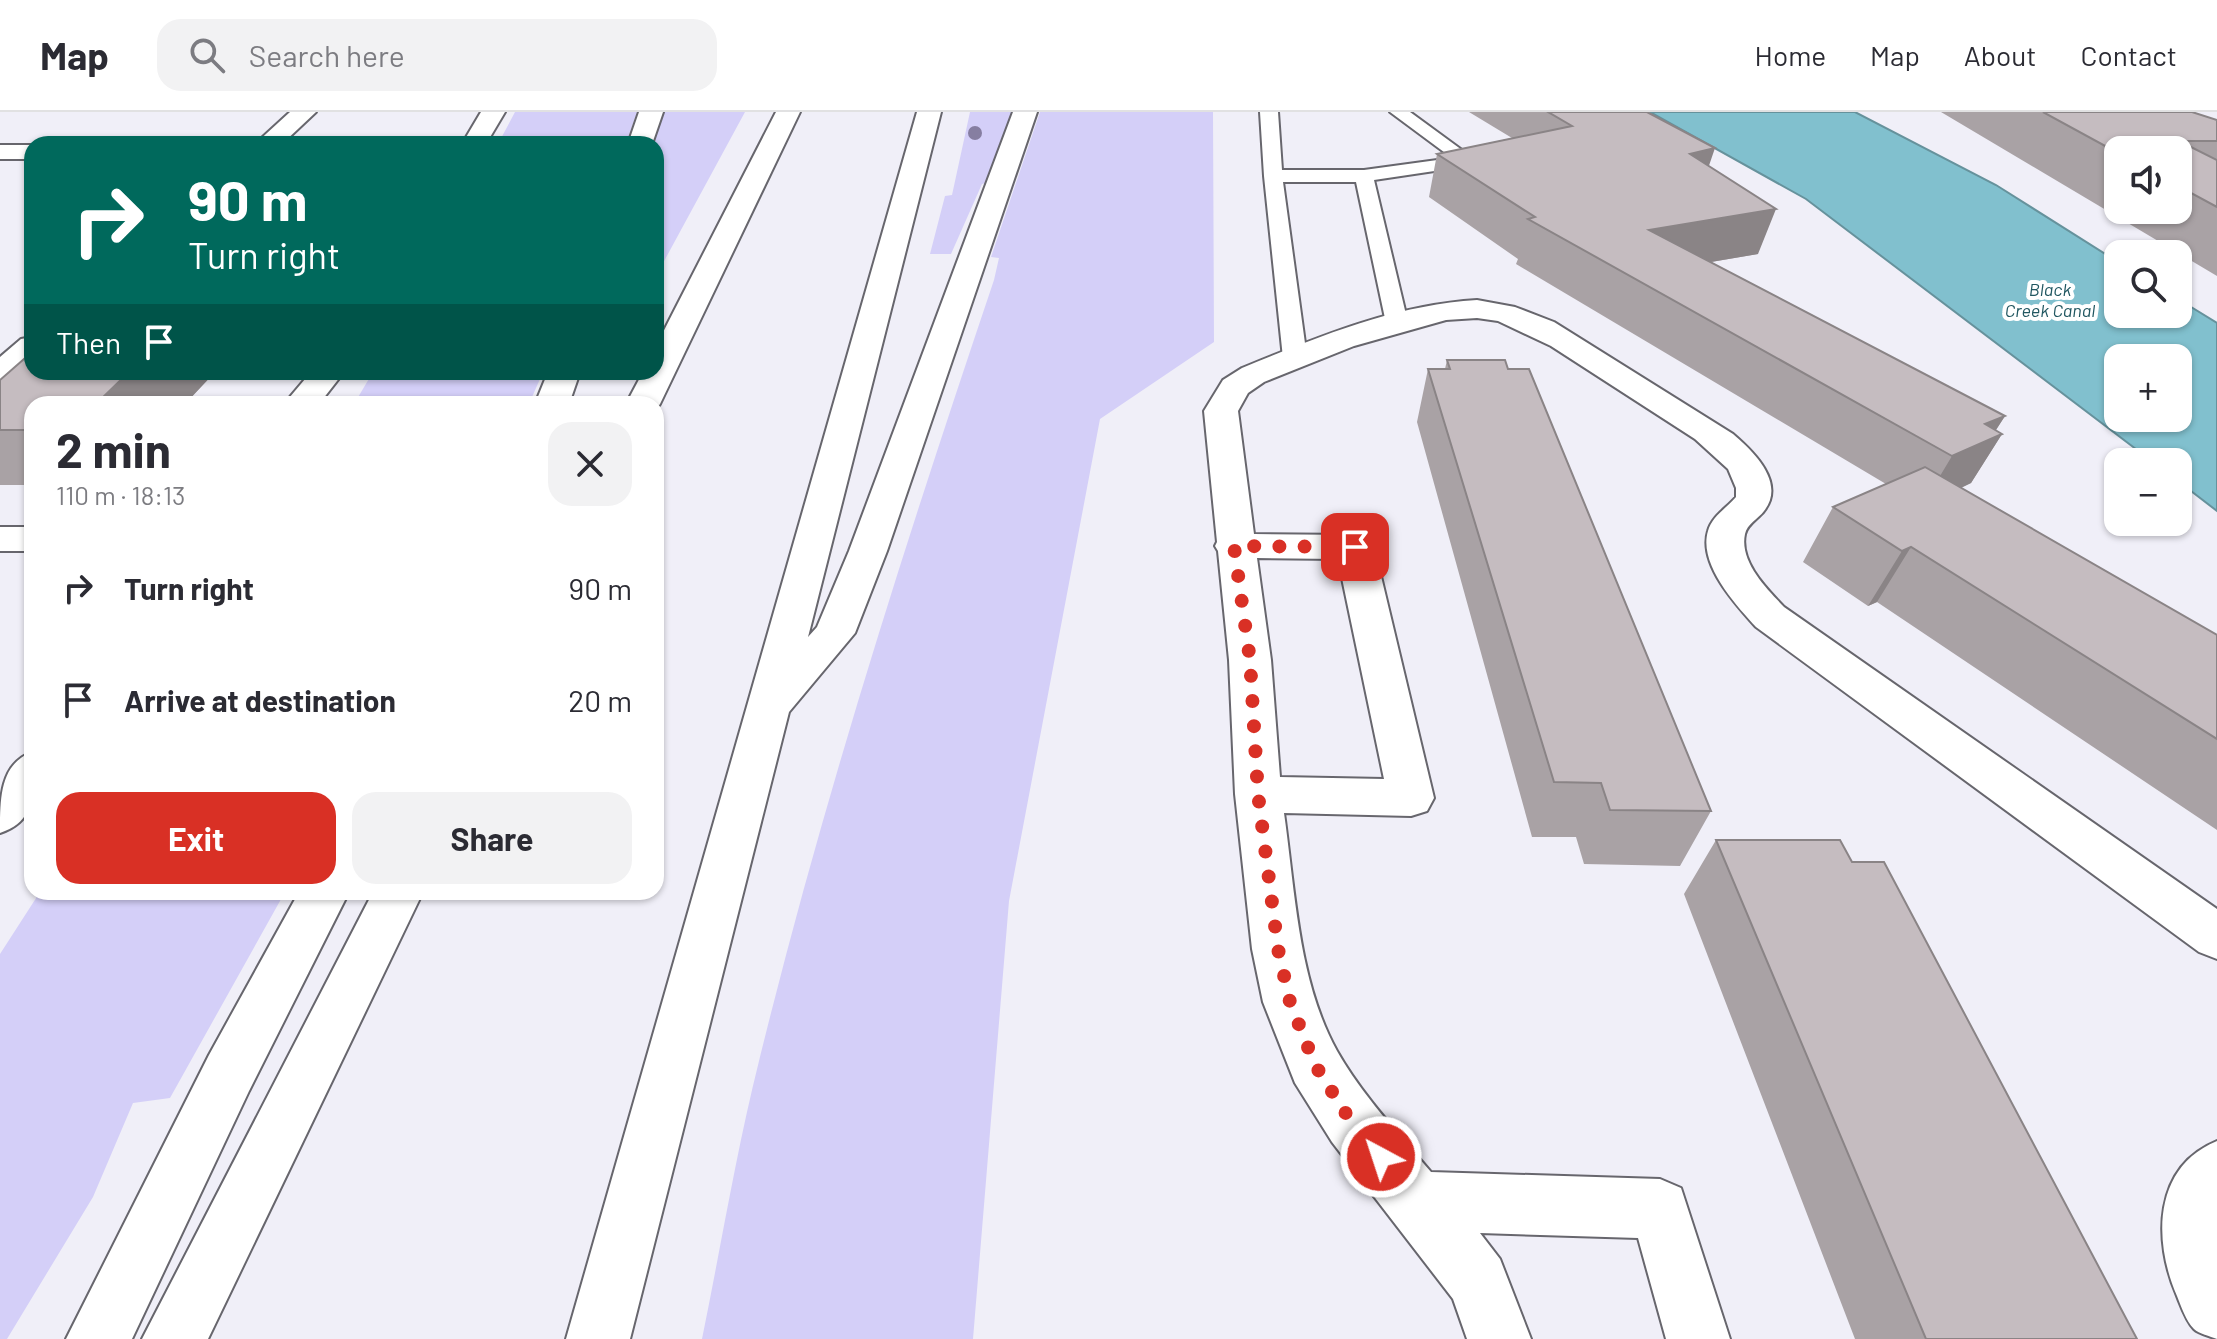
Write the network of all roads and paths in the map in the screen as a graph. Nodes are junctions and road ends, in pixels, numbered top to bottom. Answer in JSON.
{"nodes":[{"id":1,"x":304,"y":112,"type":"edge"},
{"id":2,"x":493,"y":112,"type":"edge"},
{"id":3,"x":651,"y":112,"type":"edge"},
{"id":4,"x":788,"y":112,"type":"edge"},
{"id":5,"x":929,"y":112,"type":"edge"},
{"id":6,"x":1025,"y":112,"type":"edge"},
{"id":7,"x":1269,"y":112,"type":"edge"},
{"id":8,"x":1399,"y":112,"type":"edge"},
{"id":9,"x":276,"y":136,"type":"edge"},
{"id":10,"x":479,"y":136,"type":"edge"},
{"id":11,"x":643,"y":136,"type":"edge"},
{"id":12,"x":0,"y":152,"type":"edge"},
{"id":13,"x":24,"y":152,"type":"edge"},
{"id":14,"x":1273,"y":176,"type":"junction"},
{"id":15,"x":1364,"y":176,"type":"junction"},
{"id":16,"x":1397,"y":323,"type":"junction"},
{"id":17,"x":24,"y":353,"type":"edge"},
{"id":18,"x":1295,"y":358,"type":"junction"},
{"id":19,"x":664,"y":362,"type":"edge"},
{"id":20,"x":0,"y":374,"type":"edge"},
{"id":21,"x":321,"y":380,"type":"edge"},
{"id":22,"x":308,"y":396,"type":"edge"},
{"id":23,"x":0,"y":539,"type":"edge"},
{"id":24,"x":24,"y":539,"type":"edge"},
{"id":25,"x":1234,"y":546,"type":"junction"},
{"id":26,"x":770,"y":708,"type":"junction"},
{"id":27,"x":24,"y":780,"type":"edge"},
{"id":28,"x":1258,"y":794,"type":"junction"},
{"id":29,"x":0,"y":815,"type":"edge"},
{"id":30,"x":320,"y":900,"type":"edge"},
{"id":31,"x":394,"y":900,"type":"edge"},
{"id":32,"x":2217,"y":937,"type":"edge"},
{"id":33,"x":2217,"y":1170,"type":"edge"},
{"id":34,"x":1417,"y":1201,"type":"junction"},
{"id":35,"x":2217,"y":1307,"type":"edge"},
{"id":36,"x":98,"y":1339,"type":"edge"},
{"id":37,"x":174,"y":1339,"type":"edge"},
{"id":38,"x":598,"y":1339,"type":"edge"},
{"id":39,"x":1499,"y":1339,"type":"edge"},
{"id":40,"x":1698,"y":1339,"type":"edge"}],
"edges":[{"from":1,"to":9,"type":"main road"},
{"from":2,"to":10,"type":"main road"},
{"from":3,"to":11,"type":"main road"},
{"from":4,"to":19,"type":"main road"},
{"from":5,"to":26,"type":"main road"},
{"from":6,"to":26,"type":"main road"},
{"from":7,"to":14,"type":"lane"},
{"from":8,"to":15,"type":"lane"},
{"from":12,"to":13,"type":"main road"},
{"from":14,"to":15,"type":"lane"},
{"from":14,"to":18,"type":"lane"},
{"from":15,"to":16,"type":"lane"},
{"from":16,"to":18,"type":"main road"},
{"from":16,"to":32,"type":"main road"},
{"from":17,"to":20,"type":"main road"},
{"from":18,"to":25,"type":"main road"},
{"from":21,"to":22,"type":"main road"},
{"from":23,"to":24,"type":"main road"},
{"from":25,"to":28,"type":"main road"},
{"from":25,"to":28,"type":"main road"},
{"from":26,"to":38,"type":"main road"},
{"from":27,"to":29,"type":"main road"},
{"from":28,"to":34,"type":"main road"},
{"from":30,"to":36,"type":"main road"},
{"from":31,"to":37,"type":"main road"},
{"from":33,"to":35,"type":"main road"},
{"from":34,"to":39,"type":"main road"},
{"from":34,"to":40,"type":"main road"}]}
